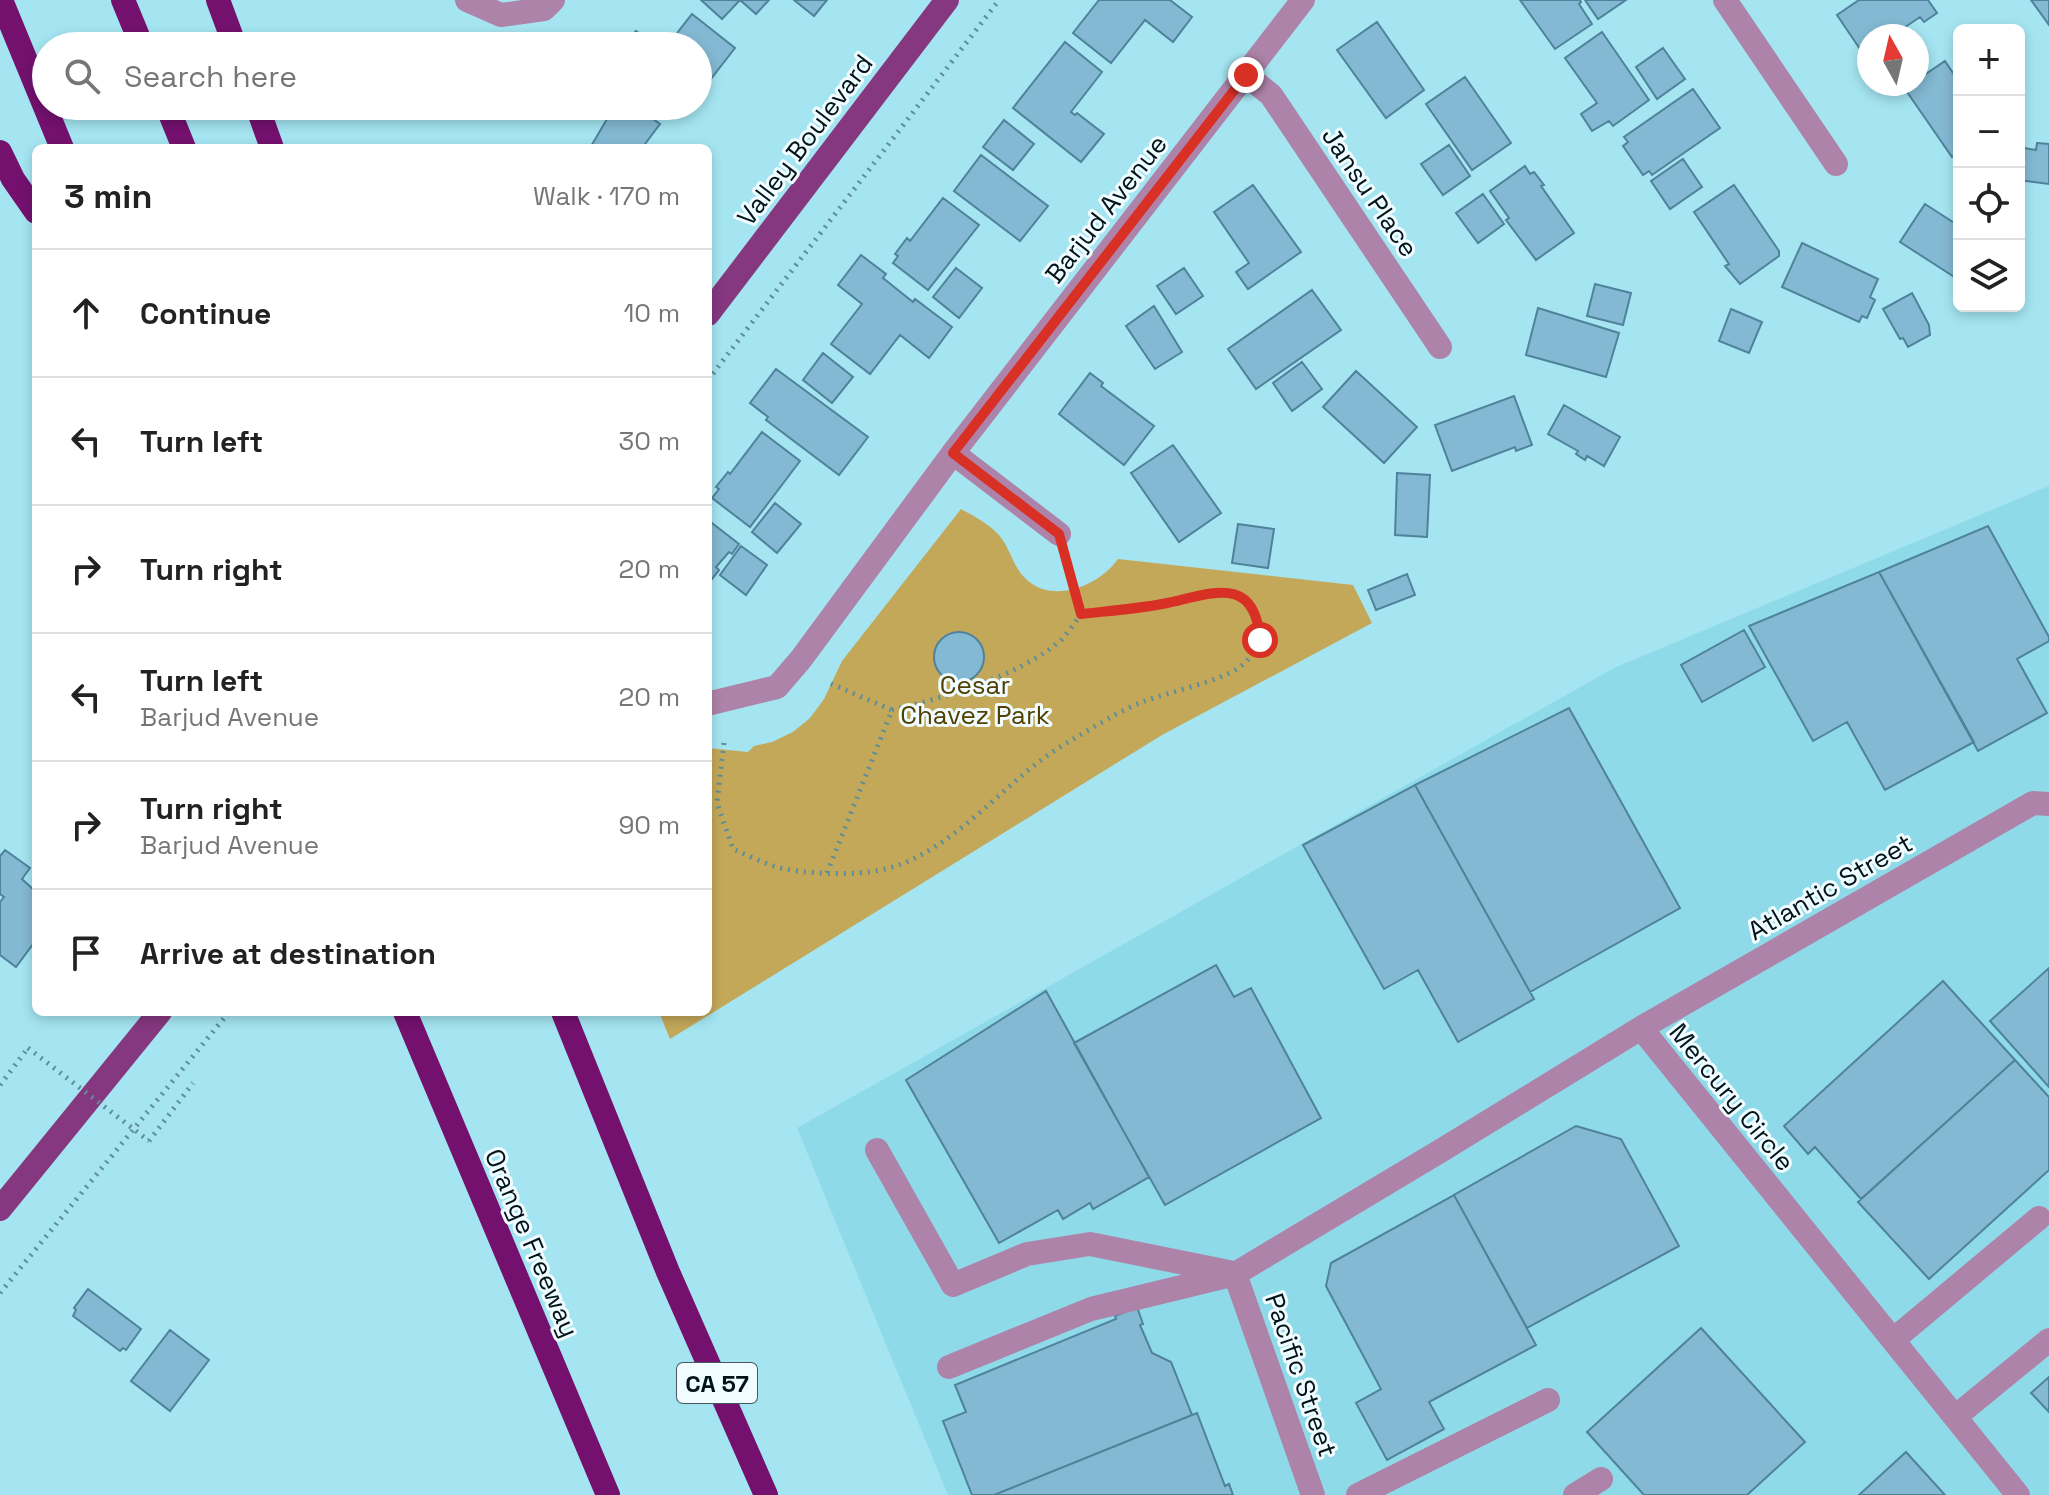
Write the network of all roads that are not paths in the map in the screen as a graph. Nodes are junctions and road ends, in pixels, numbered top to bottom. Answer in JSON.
{"nodes":[{"id":1,"x":1,"y":0,"type":"edge"},
{"id":2,"x":123,"y":0,"type":"edge"},
{"id":3,"x":218,"y":0,"type":"edge"},
{"id":4,"x":467,"y":0,"type":"edge"},
{"id":5,"x":553,"y":0,"type":"edge"},
{"id":6,"x":947,"y":0,"type":"edge"},
{"id":7,"x":1303,"y":0,"type":"edge"},
{"id":8,"x":1725,"y":0,"type":"edge"},
{"id":9,"x":136,"y":32,"type":"edge"},
{"id":10,"x":230,"y":32,"type":"edge"},
{"id":11,"x":32,"y":75,"type":"edge"},
{"id":12,"x":1246,"y":75,"type":"junction"},
{"id":13,"x":50,"y":120,"type":"edge"},
{"id":14,"x":173,"y":120,"type":"edge"},
{"id":15,"x":262,"y":120,"type":"edge"},
{"id":16,"x":60,"y":144,"type":"edge"},
{"id":17,"x":182,"y":144,"type":"edge"},
{"id":18,"x":271,"y":144,"type":"edge"},
{"id":19,"x":0,"y":152,"type":"edge"},
{"id":20,"x":1836,"y":164,"type":"dead end"},
{"id":21,"x":32,"y":206,"type":"edge"},
{"id":22,"x":712,"y":309,"type":"edge"},
{"id":23,"x":1440,"y":347,"type":"dead end"},
{"id":24,"x":953,"y":453,"type":"junction"},
{"id":25,"x":1059,"y":534,"type":"road end"},
{"id":26,"x":712,"y":703,"type":"edge"},
{"id":27,"x":2049,"y":804,"type":"edge"},
{"id":28,"x":157,"y":1016,"type":"edge"},
{"id":29,"x":407,"y":1016,"type":"edge"},
{"id":30,"x":565,"y":1016,"type":"edge"},
{"id":31,"x":1641,"y":1028,"type":"junction"},
{"id":32,"x":877,"y":1150,"type":"dead end"},
{"id":33,"x":0,"y":1209,"type":"edge"},
{"id":34,"x":2039,"y":1218,"type":"dead end"},
{"id":35,"x":1235,"y":1274,"type":"junction"},
{"id":36,"x":1893,"y":1340,"type":"junction"},
{"id":37,"x":2049,"y":1340,"type":"edge"},
{"id":38,"x":949,"y":1367,"type":"dead end"},
{"id":39,"x":1548,"y":1400,"type":"dead end"},
{"id":40,"x":1955,"y":1417,"type":"junction"},
{"id":41,"x":1601,"y":1479,"type":"dead end"},
{"id":42,"x":608,"y":1495,"type":"edge"},
{"id":43,"x":766,"y":1495,"type":"edge"},
{"id":44,"x":1313,"y":1495,"type":"edge"},
{"id":45,"x":1358,"y":1495,"type":"edge"},
{"id":46,"x":1575,"y":1495,"type":"edge"},
{"id":47,"x":2018,"y":1495,"type":"edge"}],
"edges":[{"from":1,"to":11,"type":"highway"},
{"from":2,"to":9,"type":"highway"},
{"from":3,"to":10,"type":"highway"},
{"from":4,"to":5,"type":"street"},
{"from":6,"to":22,"type":"main road","name":"Valley Boulevard"},
{"from":7,"to":12,"type":"street","name":"Barjud Avenue"},
{"from":8,"to":20,"type":"street"},
{"from":12,"to":23,"type":"street","name":"Jansu Place"},
{"from":12,"to":24,"type":"street","name":"Barjud Avenue"},
{"from":13,"to":16,"type":"highway"},
{"from":14,"to":17,"type":"highway"},
{"from":15,"to":18,"type":"highway"},
{"from":19,"to":21,"type":"highway"},
{"from":24,"to":25,"type":"street"},
{"from":24,"to":26,"type":"street","name":"Barjud Avenue"},
{"from":27,"to":31,"type":"street","name":"Atlantic Street"},
{"from":28,"to":33,"type":"main road"},
{"from":29,"to":42,"type":"highway","name":"Orange Freeway"},
{"from":30,"to":43,"type":"highway","number":"CA 57"},
{"from":31,"to":35,"type":"street","name":"Mercury Circle"},
{"from":31,"to":36,"type":"street","name":"Mercury Circle"},
{"from":32,"to":35,"type":"street"},
{"from":34,"to":36,"type":"street"},
{"from":35,"to":38,"type":"street","name":"Mercury Circle"},
{"from":35,"to":44,"type":"street","name":"Pacific Street"},
{"from":36,"to":40,"type":"street","name":"Mercury Circle"},
{"from":37,"to":40,"type":"street"},
{"from":39,"to":45,"type":"street"},
{"from":40,"to":47,"type":"street","name":"Mercury Circle"},
{"from":41,"to":46,"type":"street"}]}
